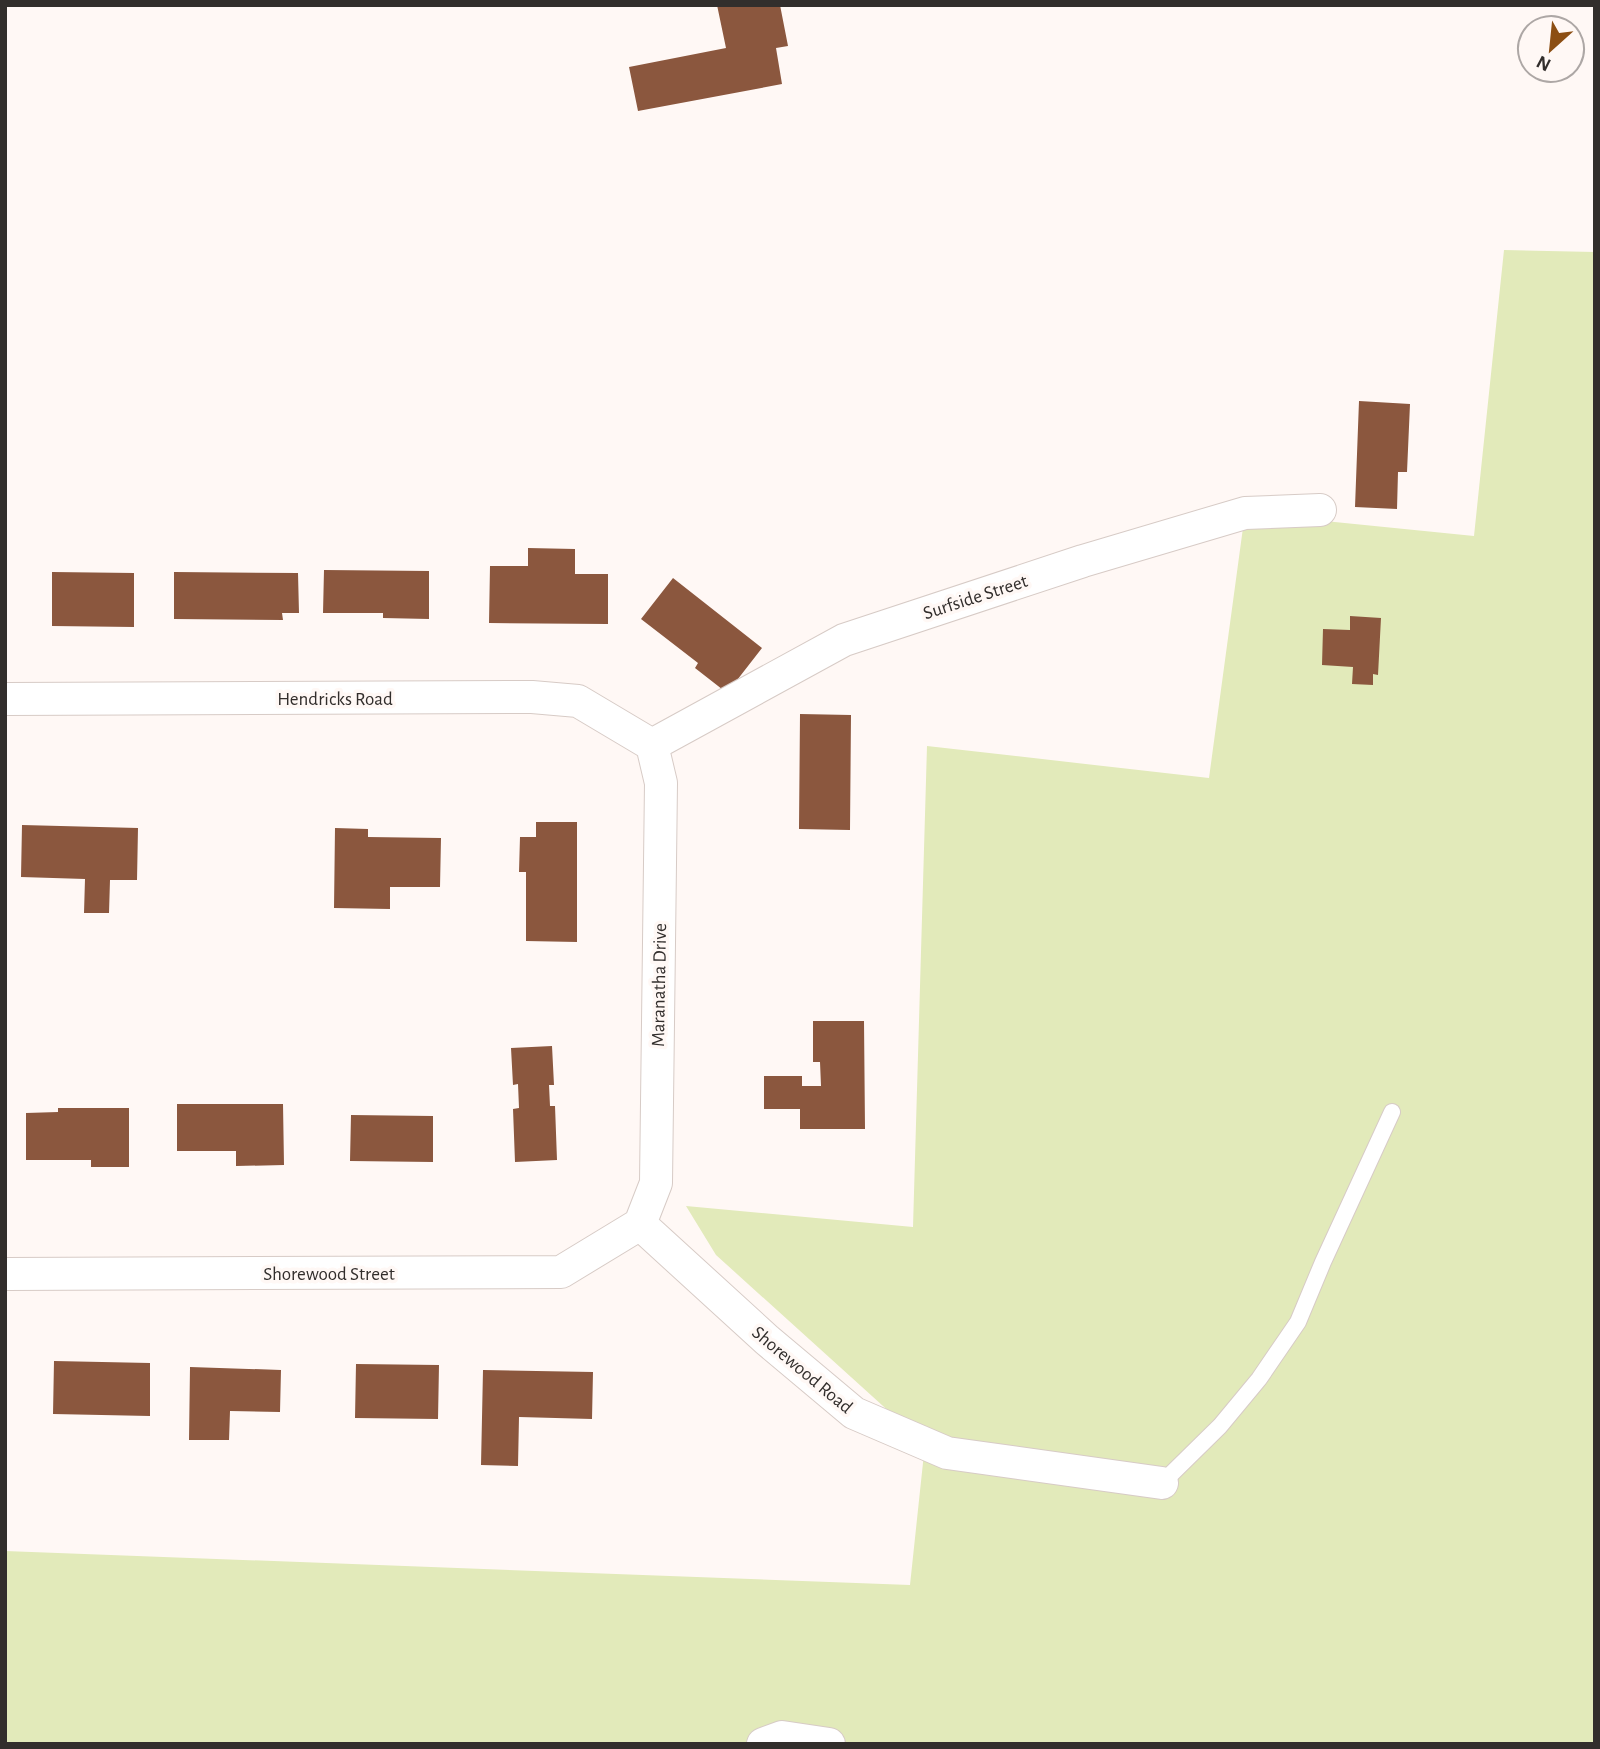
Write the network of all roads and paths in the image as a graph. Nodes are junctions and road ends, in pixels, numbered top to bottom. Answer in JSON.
{"nodes":[{"id":1,"x":1320,"y":510,"type":"dead end"},
{"id":2,"x":5,"y":699,"type":"edge"},
{"id":3,"x":652,"y":745,"type":"junction"},
{"id":4,"x":1392,"y":1112,"type":"dead end"},
{"id":5,"x":640,"y":1224,"type":"junction"},
{"id":6,"x":5,"y":1274,"type":"edge"},
{"id":7,"x":1162,"y":1483,"type":"joint"},
{"id":8,"x":763,"y":1744,"type":"edge"},
{"id":9,"x":829,"y":1744,"type":"edge"}],
"edges":[{"from":1,"to":3,"type":"street","name":"Surfside Street"},
{"from":2,"to":3,"type":"street","name":"Hendricks Road"},
{"from":3,"to":5,"type":"street","name":"Maranatha Drive"},
{"from":4,"to":7,"type":"lane"},
{"from":5,"to":6,"type":"street","name":"Shorewood Street"},
{"from":5,"to":7,"type":"street","name":"Shorewood Road"},
{"from":8,"to":9,"type":"street"}]}
